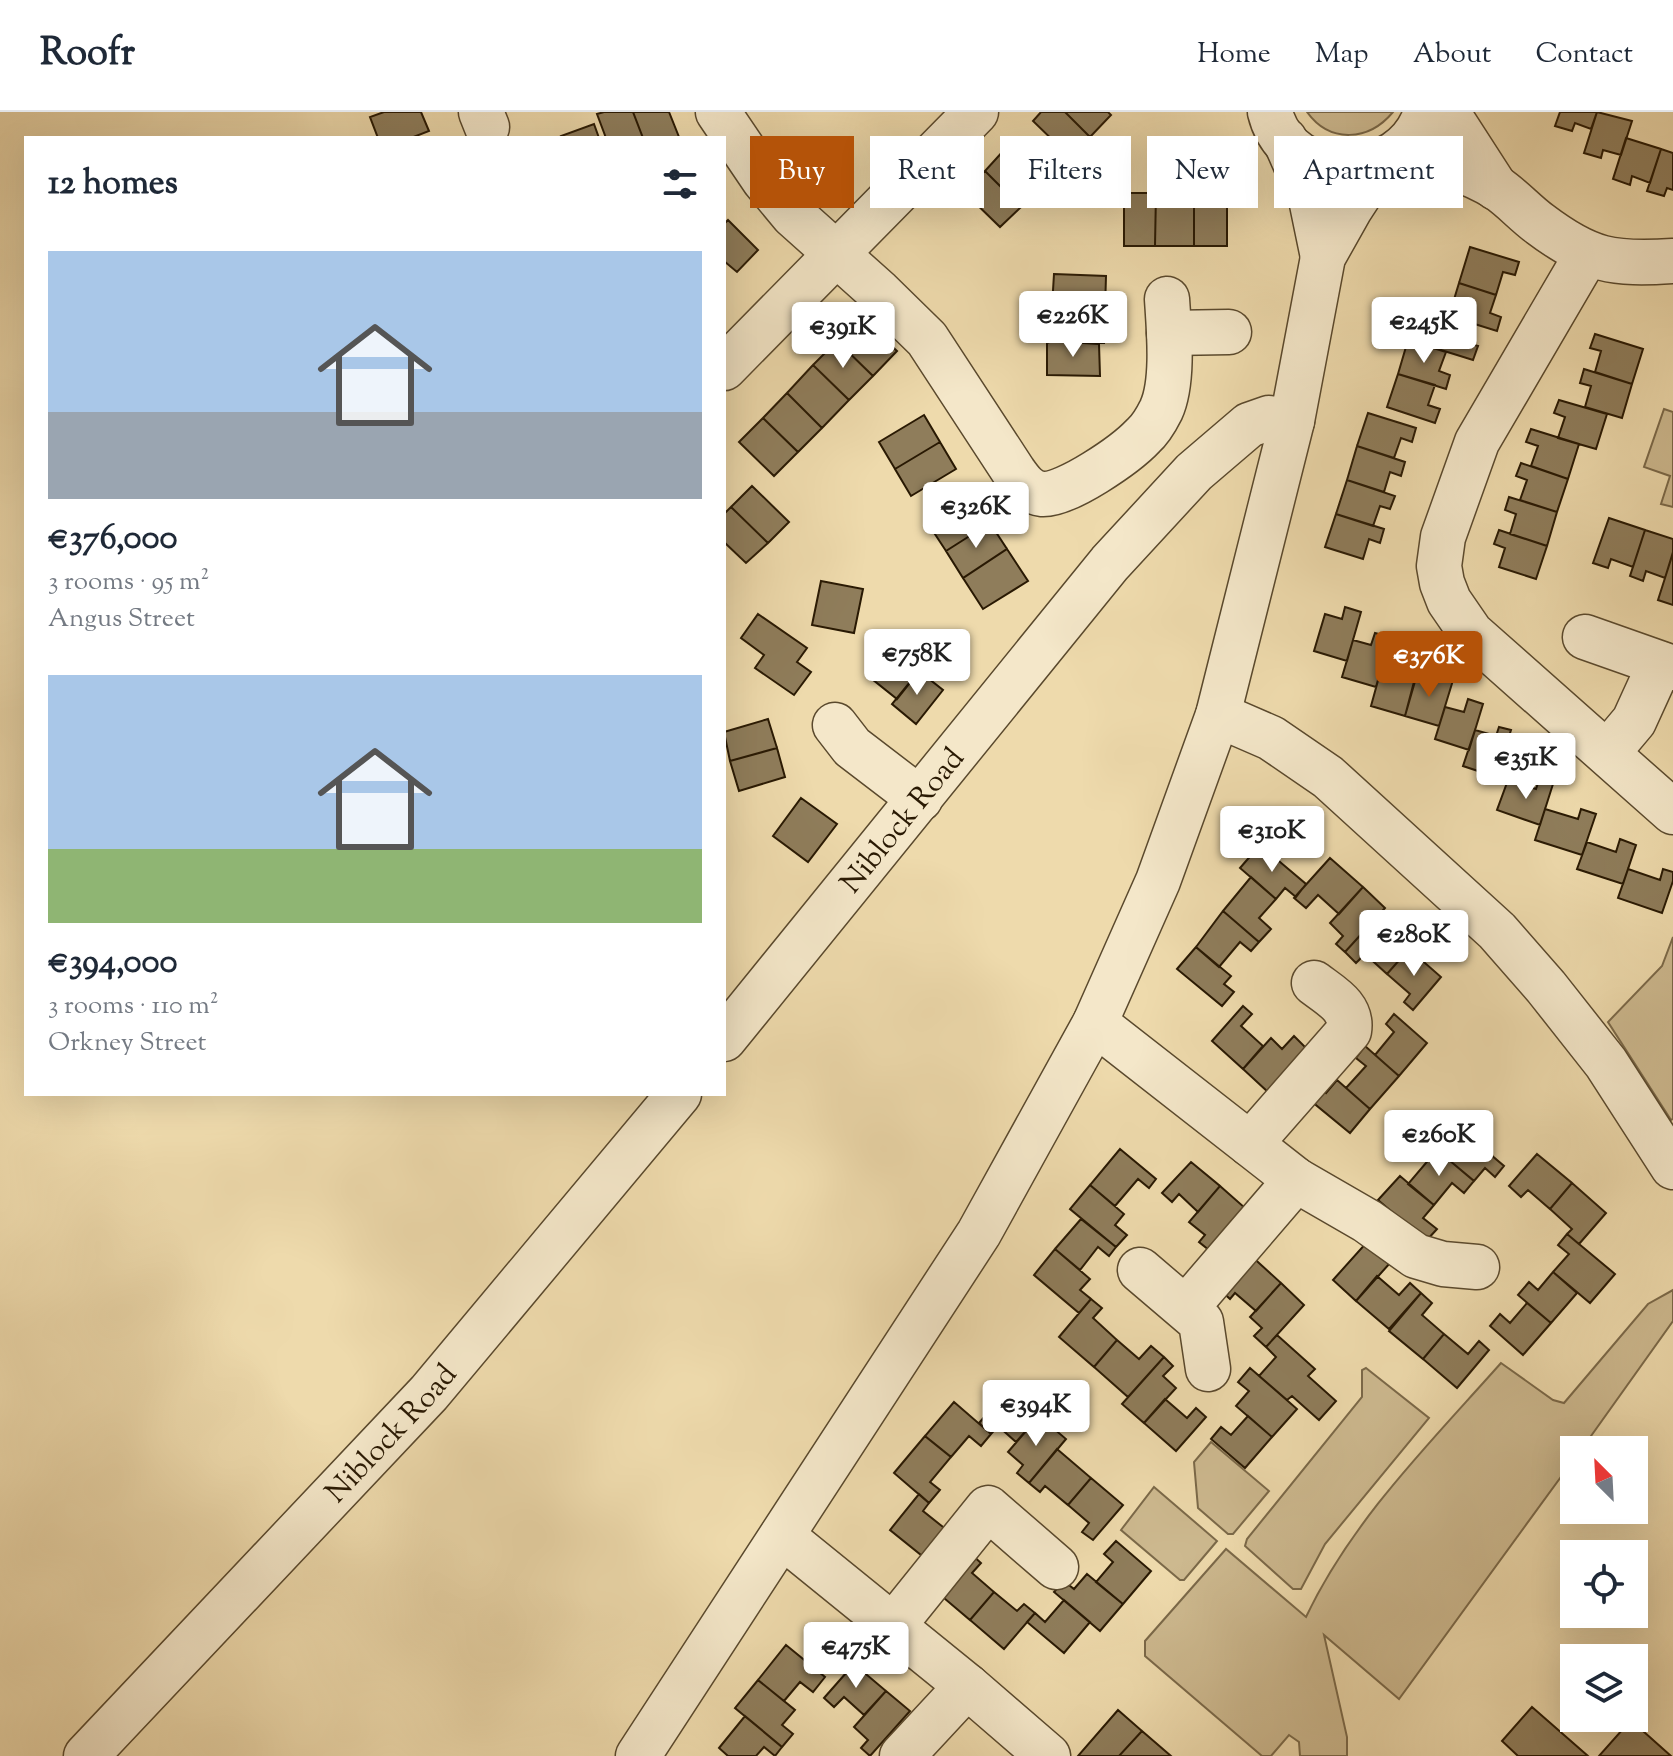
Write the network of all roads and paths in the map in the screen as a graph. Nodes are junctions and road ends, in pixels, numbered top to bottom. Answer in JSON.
{"nodes":[{"id":1,"x":718,"y":112,"type":"edge"},
{"id":2,"x":976,"y":112,"type":"edge"},
{"id":3,"x":1426,"y":112,"type":"edge"},
{"id":4,"x":1447,"y":112,"type":"edge"},
{"id":5,"x":1278,"y":126,"type":"edge"},
{"id":6,"x":1414,"y":136,"type":"edge"},
{"id":7,"x":1463,"y":173,"type":"edge"},
{"id":8,"x":1496,"y":188,"type":"junction"},
{"id":9,"x":1351,"y":208,"type":"edge"},
{"id":10,"x":835,"y":254,"type":"junction"},
{"id":11,"x":1587,"y":254,"type":"junction"},
{"id":12,"x":1323,"y":257,"type":"junction"},
{"id":13,"x":1673,"y":261,"type":"edge"},
{"id":14,"x":1229,"y":332,"type":"dead end"},
{"id":15,"x":726,"y":366,"type":"edge"},
{"id":16,"x":1292,"y":421,"type":"junction"},
{"id":17,"x":1585,"y":637,"type":"dead end"},
{"id":18,"x":1667,"y":666,"type":"edge"},
{"id":19,"x":1218,"y":715,"type":"junction"},
{"id":20,"x":835,"y":725,"type":"dead end"},
{"id":21,"x":1608,"y":752,"type":"junction"},
{"id":22,"x":920,"y":799,"type":"junction"},
{"id":23,"x":1673,"y":812,"type":"edge"},
{"id":24,"x":1314,"y":983,"type":"dead end"},
{"id":25,"x":1095,"y":1023,"type":"junction"},
{"id":26,"x":726,"y":1037,"type":"edge"},
{"id":27,"x":677,"y":1096,"type":"edge"},
{"id":28,"x":1250,"y":1144,"type":"junction"},
{"id":29,"x":1673,"y":1167,"type":"edge"},
{"id":30,"x":1296,"y":1180,"type":"junction"},
{"id":31,"x":1477,"y":1267,"type":"dead end"},
{"id":32,"x":1140,"y":1270,"type":"dead end"},
{"id":33,"x":1186,"y":1308,"type":"junction"},
{"id":34,"x":1208,"y":1369,"type":"dead end"},
{"id":35,"x":782,"y":1536,"type":"junction"},
{"id":36,"x":1056,"y":1567,"type":"dead end"},
{"id":37,"x":893,"y":1626,"type":"junction"},
{"id":38,"x":967,"y":1686,"type":"junction"},
{"id":39,"x":86,"y":1756,"type":"edge"},
{"id":40,"x":638,"y":1756,"type":"edge"},
{"id":41,"x":902,"y":1756,"type":"edge"},
{"id":42,"x":1048,"y":1756,"type":"edge"}],
"edges":[{"from":1,"to":10,"type":"street"},
{"from":2,"to":10,"type":"street"},
{"from":3,"to":6,"type":"street"},
{"from":4,"to":8,"type":"street"},
{"from":5,"to":12,"type":"street"},
{"from":7,"to":8,"type":"street"},
{"from":8,"to":11,"type":"street"},
{"from":9,"to":12,"type":"street"},
{"from":10,"to":14,"type":"street"},
{"from":10,"to":15,"type":"street"},
{"from":11,"to":13,"type":"street"},
{"from":11,"to":21,"type":"street"},
{"from":12,"to":16,"type":"street"},
{"from":16,"to":19,"type":"street"},
{"from":16,"to":22,"type":"street","name":"Niblock Road"},
{"from":17,"to":18,"type":"street"},
{"from":18,"to":21,"type":"street"},
{"from":19,"to":25,"type":"street"},
{"from":19,"to":29,"type":"street"},
{"from":20,"to":22,"type":"street"},
{"from":21,"to":23,"type":"street"},
{"from":22,"to":26,"type":"street","name":"Niblock Road"},
{"from":24,"to":28,"type":"street"},
{"from":25,"to":28,"type":"street"},
{"from":25,"to":35,"type":"street"},
{"from":27,"to":39,"type":"street","name":"Niblock Road"},
{"from":28,"to":30,"type":"street"},
{"from":30,"to":31,"type":"street"},
{"from":30,"to":33,"type":"street"},
{"from":32,"to":33,"type":"street"},
{"from":33,"to":34,"type":"street"},
{"from":35,"to":37,"type":"street"},
{"from":35,"to":40,"type":"street"},
{"from":36,"to":37,"type":"street"},
{"from":37,"to":38,"type":"street"},
{"from":38,"to":41,"type":"street"},
{"from":38,"to":42,"type":"street"}]}
